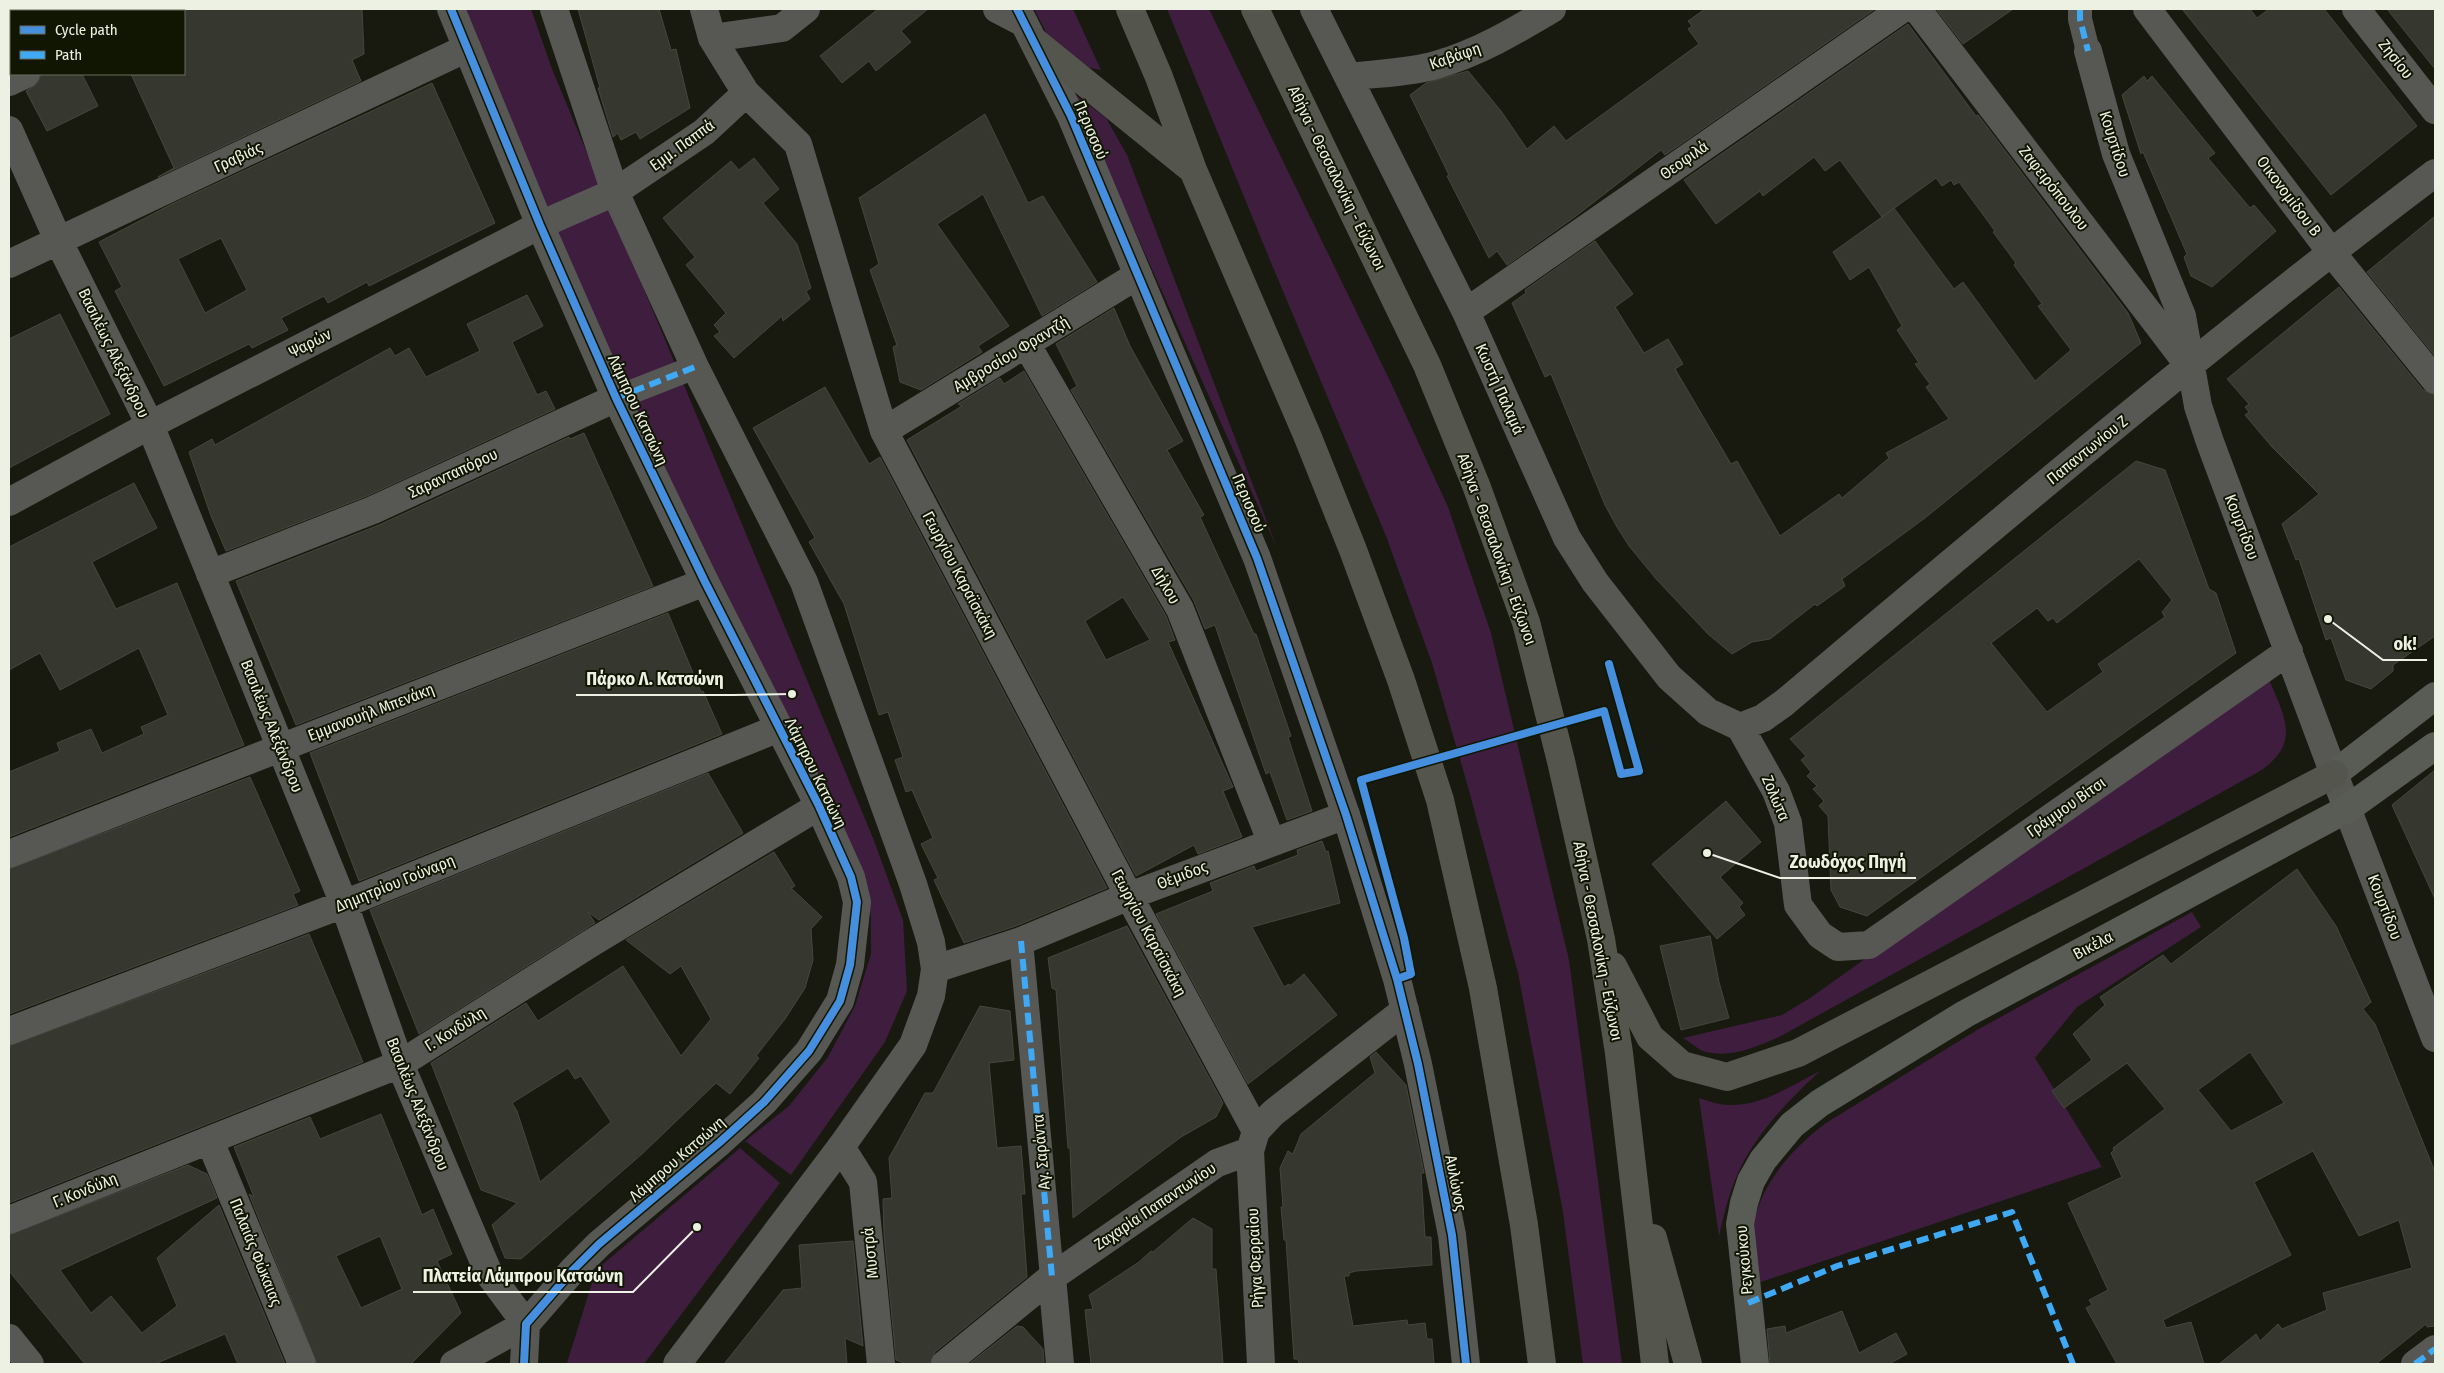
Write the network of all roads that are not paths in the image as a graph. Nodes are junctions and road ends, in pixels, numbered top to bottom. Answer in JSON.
{"nodes":[{"id":1,"x":450,"y":9,"type":"edge"},
{"id":2,"x":554,"y":9,"type":"edge"},
{"id":3,"x":704,"y":9,"type":"edge"},
{"id":4,"x":806,"y":9,"type":"edge"},
{"id":5,"x":997,"y":9,"type":"edge"},
{"id":6,"x":1130,"y":9,"type":"edge"},
{"id":7,"x":1255,"y":9,"type":"edge"},
{"id":8,"x":1314,"y":9,"type":"edge"},
{"id":9,"x":1552,"y":9,"type":"edge"},
{"id":10,"x":1902,"y":9,"type":"edge"},
{"id":11,"x":1917,"y":9,"type":"edge"},
{"id":12,"x":2080,"y":9,"type":"edge"},
{"id":13,"x":2147,"y":9,"type":"edge"},
{"id":14,"x":2356,"y":9,"type":"edge"},
{"id":15,"x":1025,"y":25,"type":"edge"},
{"id":16,"x":712,"y":38,"type":"junction"},
{"id":17,"x":467,"y":48,"type":"junction"},
{"id":18,"x":2088,"y":51,"type":"joint"},
{"id":19,"x":24,"y":75,"type":"edge"},
{"id":20,"x":1349,"y":77,"type":"junction"},
{"id":21,"x":9,"y":82,"type":"edge"},
{"id":22,"x":746,"y":93,"type":"junction"},
{"id":23,"x":2435,"y":110,"type":"edge"},
{"id":24,"x":9,"y":130,"type":"edge"},
{"id":25,"x":1193,"y":170,"type":"junction"},
{"id":26,"x":2435,"y":173,"type":"edge"},
{"id":27,"x":615,"y":192,"type":"junction"},
{"id":28,"x":540,"y":225,"type":"junction"},
{"id":29,"x":59,"y":242,"type":"junction"},
{"id":30,"x":2331,"y":252,"type":"junction"},
{"id":31,"x":9,"y":264,"type":"edge"},
{"id":32,"x":1138,"y":275,"type":"junction"},
{"id":33,"x":1466,"y":312,"type":"junction"},
{"id":34,"x":1026,"y":345,"type":"junction"},
{"id":35,"x":695,"y":367,"type":"junction"},
{"id":36,"x":2190,"y":367,"type":"junction"},
{"id":37,"x":2435,"y":380,"type":"edge"},
{"id":38,"x":616,"y":398,"type":"junction"},
{"id":39,"x":150,"y":425,"type":"junction"},
{"id":40,"x":884,"y":431,"type":"junction"},
{"id":41,"x":9,"y":502,"type":"edge"},
{"id":42,"x":210,"y":574,"type":"junction"},
{"id":43,"x":705,"y":582,"type":"junction"},
{"id":44,"x":2289,"y":650,"type":"junction"},
{"id":45,"x":2435,"y":696,"type":"edge"},
{"id":46,"x":1740,"y":727,"type":"junction"},
{"id":47,"x":779,"y":728,"type":"junction"},
{"id":48,"x":281,"y":746,"type":"junction"},
{"id":49,"x":2435,"y":746,"type":"edge"},
{"id":50,"x":2334,"y":774,"type":"junction"},
{"id":51,"x":819,"y":806,"type":"junction"},
{"id":52,"x":2347,"y":809,"type":"junction"},
{"id":53,"x":1346,"y":814,"type":"junction"},
{"id":54,"x":1271,"y":841,"type":"junction"},
{"id":55,"x":9,"y":854,"type":"edge"},
{"id":56,"x":1129,"y":896,"type":"junction"},
{"id":57,"x":344,"y":904,"type":"junction"},
{"id":58,"x":1600,"y":940,"type":"junction"},
{"id":59,"x":1021,"y":941,"type":"junction"},
{"id":60,"x":1838,"y":947,"type":"joint"},
{"id":61,"x":935,"y":969,"type":"junction"},
{"id":62,"x":1405,"y":1010,"type":"junction"},
{"id":63,"x":9,"y":1031,"type":"edge"},
{"id":64,"x":2435,"y":1038,"type":"edge"},
{"id":65,"x":400,"y":1064,"type":"junction"},
{"id":66,"x":210,"y":1141,"type":"junction"},
{"id":67,"x":1253,"y":1141,"type":"junction"},
{"id":68,"x":841,"y":1147,"type":"junction"},
{"id":69,"x":1629,"y":1150,"type":"junction"},
{"id":70,"x":1763,"y":1160,"type":"joint"},
{"id":71,"x":9,"y":1220,"type":"edge"},
{"id":72,"x":1052,"y":1277,"type":"junction"},
{"id":73,"x":526,"y":1324,"type":"junction"},
{"id":74,"x":9,"y":1338,"type":"edge"},
{"id":75,"x":2435,"y":1349,"type":"edge"},
{"id":76,"x":30,"y":1364,"type":"edge"},
{"id":77,"x":302,"y":1364,"type":"edge"},
{"id":78,"x":454,"y":1364,"type":"edge"},
{"id":79,"x":524,"y":1364,"type":"edge"},
{"id":80,"x":677,"y":1364,"type":"edge"},
{"id":81,"x":881,"y":1364,"type":"edge"},
{"id":82,"x":945,"y":1364,"type":"edge"},
{"id":83,"x":1060,"y":1364,"type":"edge"},
{"id":84,"x":1261,"y":1364,"type":"edge"},
{"id":85,"x":1466,"y":1364,"type":"edge"},
{"id":86,"x":1542,"y":1364,"type":"edge"},
{"id":87,"x":1655,"y":1364,"type":"edge"},
{"id":88,"x":1688,"y":1364,"type":"edge"},
{"id":89,"x":1755,"y":1364,"type":"edge"},
{"id":90,"x":2415,"y":1364,"type":"edge"}],
"edges":[{"from":1,"to":17,"type":"street","name":"Λάμπρου Κατσώνη"},
{"from":2,"to":27,"type":"street"},
{"from":3,"to":16,"type":"street","name":"Γεωργίου Καραϊσκάκη"},
{"from":4,"to":16,"type":"street"},
{"from":5,"to":15,"type":"street"},
{"from":6,"to":25,"type":"highway"},
{"from":7,"to":58,"type":"highway","name":"Αθήνα - Θεσσαλονίκη - Εύζωνοι"},
{"from":8,"to":20,"type":"street","name":"Κωστή Παλαμά"},
{"from":9,"to":20,"type":"street","name":"Καβάφη"},
{"from":10,"to":33,"type":"street","name":"Θεοφιλά"},
{"from":11,"to":36,"type":"street","name":"Ζαφειρόπουλου"},
{"from":12,"to":18,"type":"street","name":"Κουρτίδου"},
{"from":13,"to":30,"type":"street","name":"Οικονομίδου Β"},
{"from":14,"to":23,"type":"street","name":"Ζησίου"},
{"from":15,"to":25,"type":"highway"},
{"from":15,"to":32,"type":"street","name":"Περισσού"},
{"from":16,"to":22,"type":"street","name":"Γεωργίου Καραϊσκάκη"},
{"from":17,"to":28,"type":"street","name":"Λάμπρου Κατσώνη"},
{"from":17,"to":29,"type":"street","name":"Γραβιάς"},
{"from":18,"to":36,"type":"street","name":"Κουρτίδου"},
{"from":19,"to":21,"type":"street"},
{"from":20,"to":33,"type":"street","name":"Κωστή Παλαμά"},
{"from":22,"to":27,"type":"street","name":"Εμμ. Παππά"},
{"from":22,"to":40,"type":"street","name":"Γεωργίου Καραϊσκάκη"},
{"from":24,"to":29,"type":"street","name":"Βασιλέως Αλεξάνδρου"},
{"from":25,"to":86,"type":"highway"},
{"from":26,"to":30,"type":"street","name":"Παπαντωνίου Ζ"},
{"from":27,"to":28,"type":"street","name":"Ψαρών"},
{"from":27,"to":35,"type":"street"},
{"from":28,"to":38,"type":"street","name":"Λάμπρου Κατσώνη"},
{"from":28,"to":39,"type":"street","name":"Ψαρών"},
{"from":29,"to":31,"type":"street","name":"Γραβιάς"},
{"from":29,"to":39,"type":"street","name":"Βασιλέως Αλεξάνδρου"},
{"from":30,"to":36,"type":"street","name":"Παπαντωνίου Ζ"},
{"from":30,"to":37,"type":"street","name":"Οικονομίδου Β"},
{"from":32,"to":34,"type":"street","name":"Αμβροσίου Φραντζή"},
{"from":32,"to":53,"type":"street","name":"Περισσού"},
{"from":33,"to":46,"type":"street","name":"Κωστή Παλαμά"},
{"from":34,"to":40,"type":"street","name":"Αμβροσίου Φραντζή"},
{"from":34,"to":54,"type":"street","name":"Δήλου"},
{"from":35,"to":38,"type":"street","name":"Σαρανταπόρου"},
{"from":35,"to":61,"type":"street"},
{"from":36,"to":44,"type":"street","name":"Κουρτίδου"},
{"from":36,"to":46,"type":"street","name":"Παπαντωνίου Ζ"},
{"from":38,"to":42,"type":"street","name":"Σαρανταπόρου"},
{"from":38,"to":43,"type":"street","name":"Λάμπρου Κατσώνη"},
{"from":39,"to":41,"type":"street","name":"Ψαρών"},
{"from":39,"to":42,"type":"street","name":"Βασιλέως Αλεξάνδρου"},
{"from":40,"to":56,"type":"street","name":"Γεωργίου Καραϊσκάκη"},
{"from":42,"to":48,"type":"street","name":"Βασιλέως Αλεξάνδρου"},
{"from":43,"to":47,"type":"street","name":"Λάμπρου Κατσώνη"},
{"from":43,"to":48,"type":"street","name":"Εμμανουήλ Μπενάκη"},
{"from":44,"to":50,"type":"street","name":"Κουρτίδου"},
{"from":44,"to":60,"type":"street","name":"Γράμμου Βίτσι"},
{"from":45,"to":50,"type":"main road"},
{"from":46,"to":60,"type":"street","name":"Ζολώτα"},
{"from":47,"to":51,"type":"street","name":"Λάμπρου Κατσώνη"},
{"from":47,"to":57,"type":"street","name":"Δημητρίου Γούναρη"},
{"from":48,"to":55,"type":"street","name":"Εμμανουήλ Μπενάκη"},
{"from":48,"to":57,"type":"street","name":"Βασιλέως Αλεξάνδρου"},
{"from":49,"to":52,"type":"main road","name":"Βικέλα"},
{"from":50,"to":52,"type":"street","name":"Κουρτίδου"},
{"from":50,"to":58,"type":"highway"},
{"from":51,"to":65,"type":"street","name":"Γ. Κονδύλη"},
{"from":51,"to":73,"type":"street","name":"Λάμπρου Κατσώνη"},
{"from":52,"to":64,"type":"street","name":"Κουρτίδου"},
{"from":52,"to":70,"type":"main road","name":"Βικέλα"},
{"from":53,"to":54,"type":"street","name":"Θέμιδος"},
{"from":53,"to":62,"type":"street","name":"Περισσού"},
{"from":54,"to":56,"type":"street","name":"Θέμιδος"},
{"from":56,"to":59,"type":"street","name":"Θέμιδος"},
{"from":56,"to":67,"type":"street","name":"Γεωργίου Καραϊσκάκη"},
{"from":57,"to":63,"type":"street","name":"Δημητρίου Γούναρη"},
{"from":57,"to":65,"type":"street","name":"Βασιλέως Αλεξάνδρου"},
{"from":58,"to":69,"type":"highway","name":"Αθήνα - Θεσσαλονίκη - Εύζωνοι"},
{"from":59,"to":61,"type":"street","name":"Θέμιδος"},
{"from":59,"to":72,"type":"street","name":"Αγ. Σαράντα"},
{"from":61,"to":68,"type":"street"},
{"from":62,"to":67,"type":"street","name":"Ζαχαρία Παπαντωνίου"},
{"from":62,"to":85,"type":"street","name":"Αυλώνος"},
{"from":65,"to":66,"type":"street","name":"Γ. Κονδύλη"},
{"from":65,"to":73,"type":"street","name":"Βασιλέως Αλεξάνδρου"},
{"from":66,"to":71,"type":"street","name":"Γ. Κονδύλη"},
{"from":66,"to":77,"type":"street","name":"Παλαιάς Φώκαιας"},
{"from":67,"to":72,"type":"street","name":"Ζαχαρία Παπαντωνίου"},
{"from":67,"to":84,"type":"street","name":"Ρήγα Φερραίου"},
{"from":68,"to":80,"type":"street"},
{"from":68,"to":81,"type":"street","name":"Μυστρά"},
{"from":69,"to":87,"type":"highway","name":"Αθήνα - Θεσσαλονίκη - Εύζωνοι"},
{"from":69,"to":88,"type":"highway"},
{"from":70,"to":89,"type":"main road","name":"Ρεγκούκου"},
{"from":72,"to":82,"type":"street","name":"Ζαχαρία Παπαντωνίου"},
{"from":72,"to":83,"type":"street","name":"Αγ. Σαράντα"},
{"from":73,"to":78,"type":"street","name":"Λάμπρου Κατσώνη"},
{"from":73,"to":79,"type":"street"},
{"from":74,"to":76,"type":"street"},
{"from":75,"to":90,"type":"street"}]}
